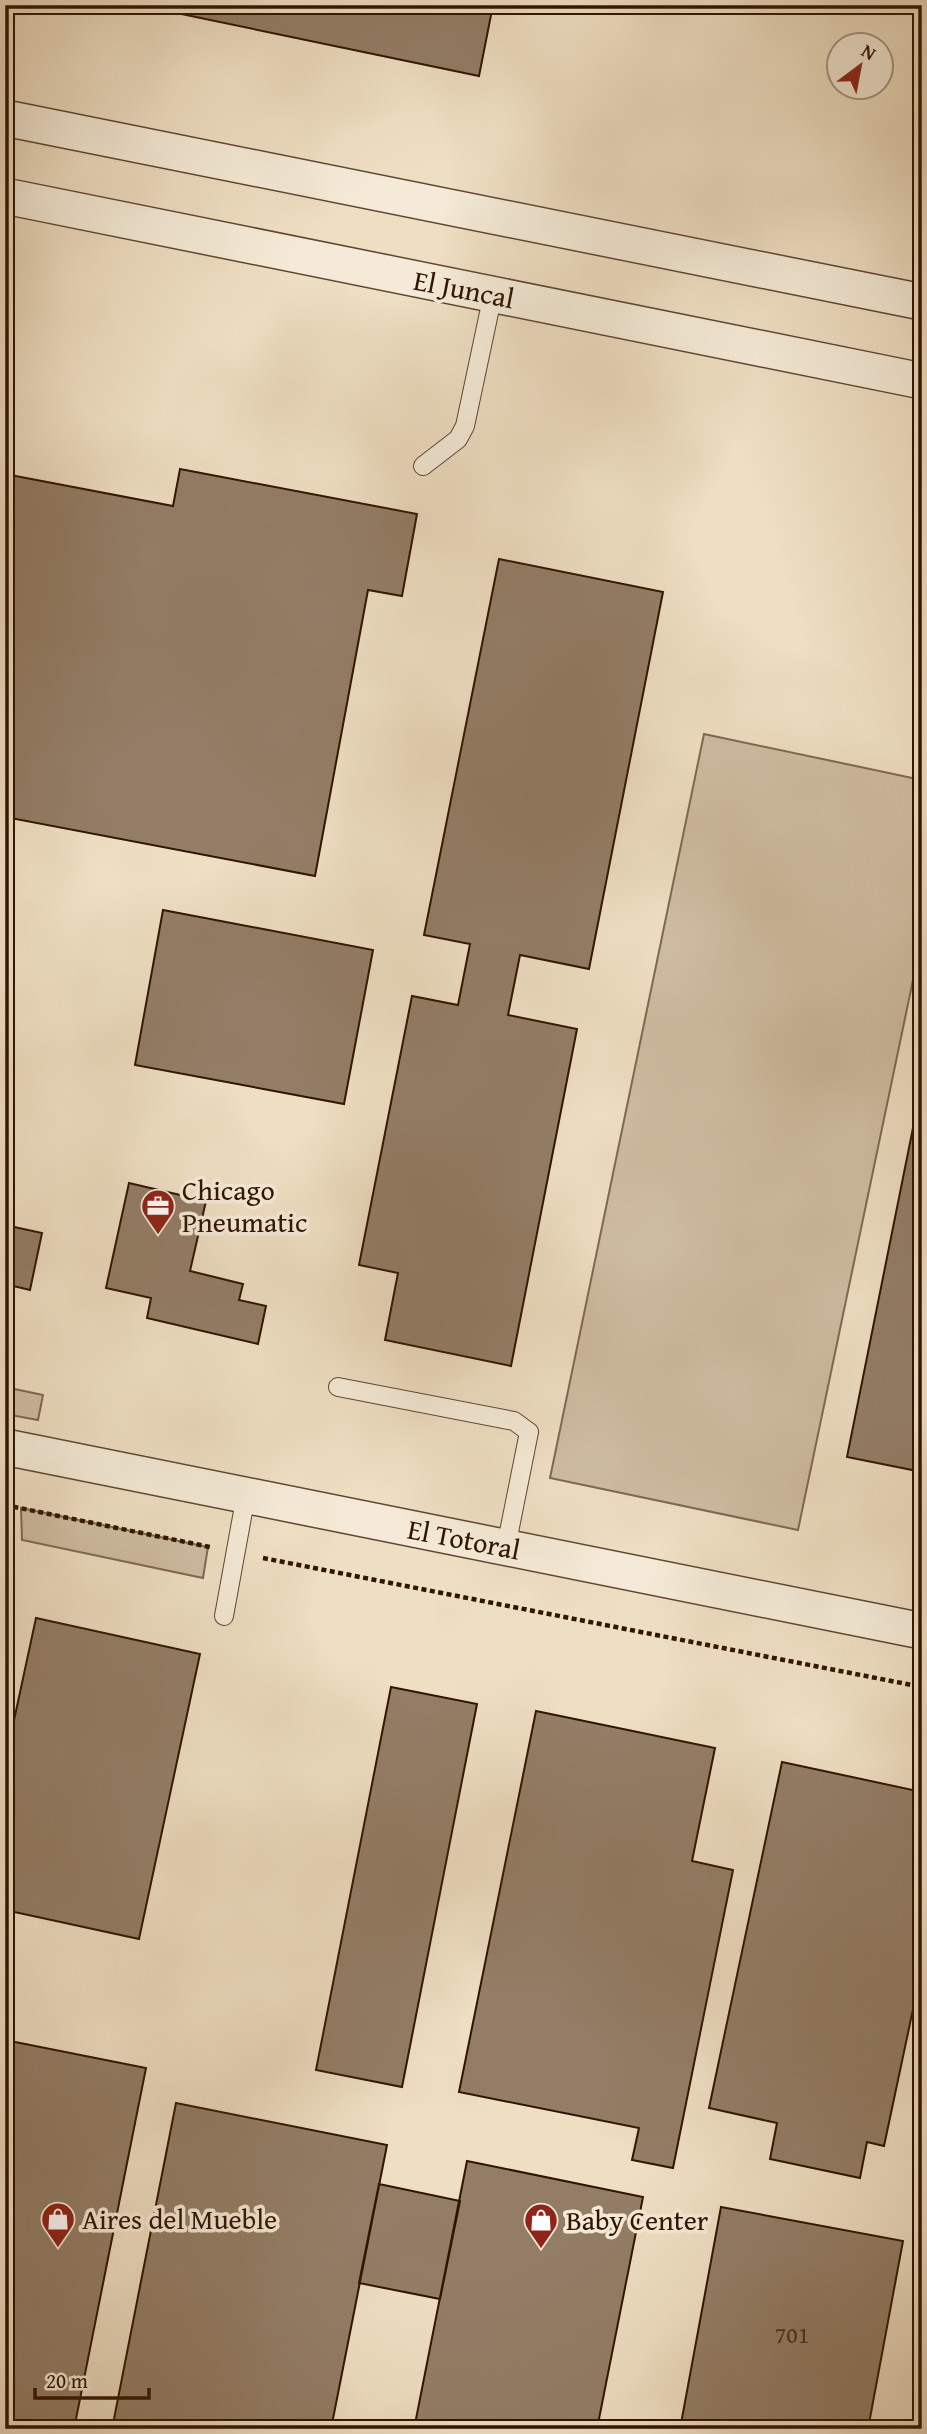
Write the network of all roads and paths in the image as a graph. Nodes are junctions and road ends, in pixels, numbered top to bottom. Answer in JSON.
{"nodes":[{"id":1,"x":5,"y":118,"type":"edge"},
{"id":2,"x":5,"y":196,"type":"edge"},
{"id":3,"x":493,"y":294,"type":"junction"},
{"id":4,"x":922,"y":302,"type":"edge"},
{"id":5,"x":922,"y":381,"type":"edge"},
{"id":6,"x":424,"y":466,"type":"dead end"},
{"id":7,"x":338,"y":1387,"type":"dead end"},
{"id":8,"x":5,"y":1447,"type":"edge"},
{"id":9,"x":246,"y":1495,"type":"junction"},
{"id":10,"x":5,"y":1505,"type":"edge"},
{"id":11,"x":506,"y":1547,"type":"junction"},
{"id":12,"x":234,"y":1552,"type":"junction"},
{"id":13,"x":224,"y":1616,"type":"dead end"},
{"id":14,"x":922,"y":1631,"type":"edge"},
{"id":15,"x":922,"y":1688,"type":"edge"}],
"edges":[{"from":1,"to":4,"type":"street"},
{"from":2,"to":3,"type":"street","name":"El Juncal"},
{"from":3,"to":5,"type":"street","name":"El Juncal"},
{"from":3,"to":6,"type":"lane"},
{"from":7,"to":11,"type":"lane"},
{"from":8,"to":9,"type":"street","name":"El Totoral"},
{"from":9,"to":11,"type":"street","name":"El Totoral"},
{"from":9,"to":12,"type":"lane"},
{"from":10,"to":12,"type":"path"},
{"from":11,"to":14,"type":"street","name":"El Totoral"},
{"from":12,"to":13,"type":"lane"},
{"from":12,"to":15,"type":"path"}]}
